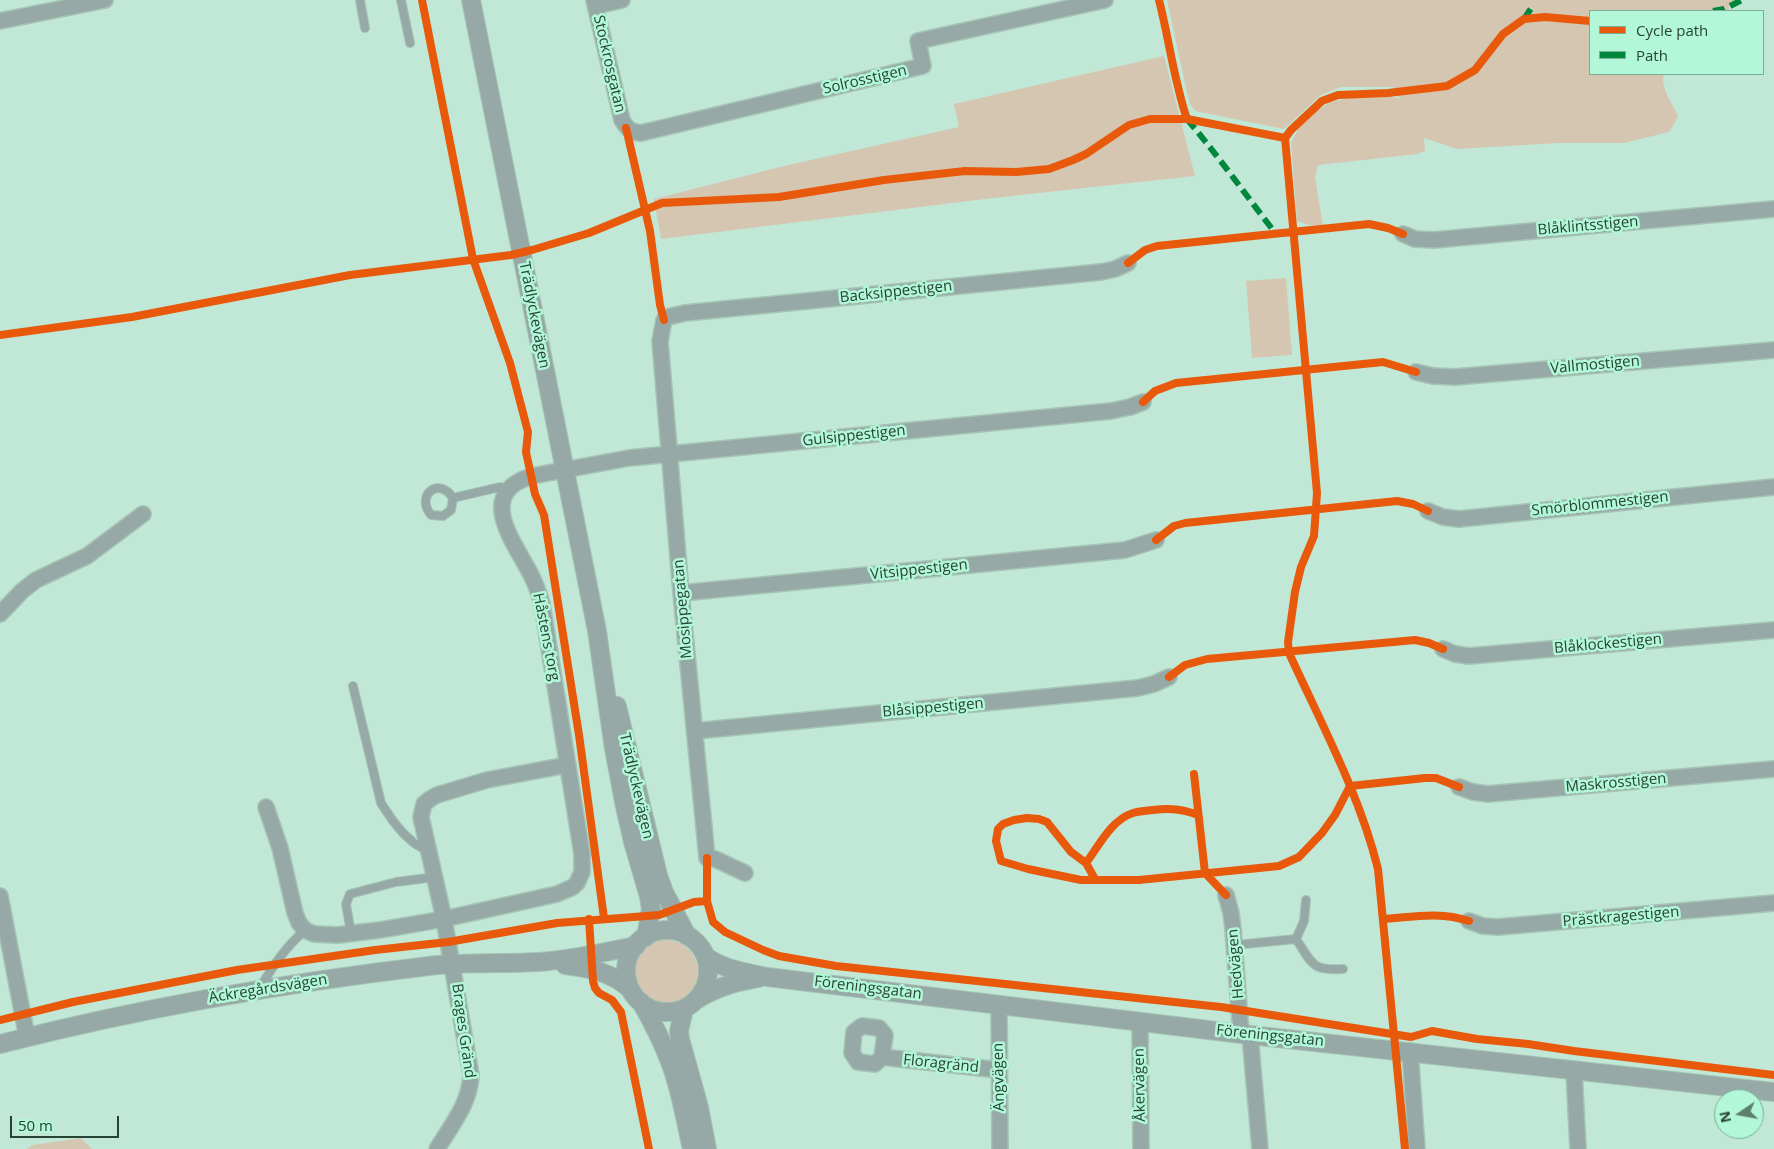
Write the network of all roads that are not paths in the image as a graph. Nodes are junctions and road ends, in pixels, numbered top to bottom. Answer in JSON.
{"nodes":[{"id":1,"x":105,"y":0,"type":"edge"},
{"id":2,"x":360,"y":0,"type":"edge"},
{"id":3,"x":401,"y":0,"type":"edge"},
{"id":4,"x":471,"y":0,"type":"edge"},
{"id":5,"x":622,"y":0,"type":"edge"},
{"id":6,"x":1105,"y":0,"type":"edge"},
{"id":7,"x":595,"y":3,"type":"edge"},
{"id":8,"x":0,"y":21,"type":"edge"},
{"id":9,"x":366,"y":28,"type":"dead end"},
{"id":10,"x":410,"y":43,"type":"dead end"},
{"id":11,"x":626,"y":128,"type":"joint"},
{"id":12,"x":1774,"y":209,"type":"edge"},
{"id":13,"x":1403,"y":234,"type":"dead end"},
{"id":14,"x":1128,"y":263,"type":"dead end"},
{"id":15,"x":664,"y":320,"type":"joint"},
{"id":16,"x":1774,"y":350,"type":"edge"},
{"id":17,"x":1416,"y":372,"type":"dead end"},
{"id":18,"x":1143,"y":402,"type":"dead end"},
{"id":19,"x":670,"y":454,"type":"junction"},
{"id":20,"x":564,"y":469,"type":"junction"},
{"id":21,"x":1774,"y":487,"type":"edge"},
{"id":22,"x":507,"y":492,"type":"junction"},
{"id":23,"x":453,"y":498,"type":"dead end"},
{"id":24,"x":1428,"y":512,"type":"dead end"},
{"id":25,"x":143,"y":514,"type":"dead end"},
{"id":26,"x":1156,"y":540,"type":"dead end"},
{"id":27,"x":681,"y":593,"type":"junction"},
{"id":28,"x":0,"y":614,"type":"edge"},
{"id":29,"x":1774,"y":630,"type":"edge"},
{"id":30,"x":597,"y":631,"type":"junction"},
{"id":31,"x":1443,"y":649,"type":"dead end"},
{"id":32,"x":1169,"y":677,"type":"dead end"},
{"id":33,"x":353,"y":686,"type":"dead end"},
{"id":34,"x":695,"y":730,"type":"junction"},
{"id":35,"x":567,"y":765,"type":"junction"},
{"id":36,"x":1774,"y":770,"type":"edge"},
{"id":37,"x":1459,"y":787,"type":"dead end"},
{"id":38,"x":266,"y":806,"type":"dead end"},
{"id":39,"x":429,"y":852,"type":"junction"},
{"id":40,"x":745,"y":873,"type":"dead end"},
{"id":41,"x":435,"y":878,"type":"junction"},
{"id":42,"x":1226,"y":895,"type":"dead end"},
{"id":43,"x":0,"y":896,"type":"edge"},
{"id":44,"x":1306,"y":900,"type":"dead end"},
{"id":45,"x":1774,"y":903,"type":"edge"},
{"id":46,"x":444,"y":919,"type":"junction"},
{"id":47,"x":1469,"y":921,"type":"dead end"},
{"id":48,"x":305,"y":930,"type":"junction"},
{"id":49,"x":351,"y":933,"type":"junction"},
{"id":50,"x":687,"y":936,"type":"junction"},
{"id":51,"x":1296,"y":939,"type":"junction"},
{"id":52,"x":641,"y":941,"type":"junction"},
{"id":53,"x":1235,"y":946,"type":"junction"},
{"id":54,"x":705,"y":956,"type":"junction"},
{"id":55,"x":540,"y":962,"type":"junction"},
{"id":56,"x":453,"y":964,"type":"junction"},
{"id":57,"x":1343,"y":969,"type":"dead end"},
{"id":58,"x":767,"y":977,"type":"junction"},
{"id":59,"x":260,"y":989,"type":"junction"},
{"id":60,"x":636,"y":996,"type":"junction"},
{"id":61,"x":690,"y":1004,"type":"junction"},
{"id":62,"x":999,"y":1004,"type":"junction"},
{"id":63,"x":1140,"y":1021,"type":"junction"},
{"id":64,"x":1246,"y":1034,"type":"junction"},
{"id":65,"x":27,"y":1037,"type":"junction"},
{"id":66,"x":0,"y":1044,"type":"edge"},
{"id":67,"x":1410,"y":1051,"type":"junction"},
{"id":68,"x":882,"y":1057,"type":"dead end"},
{"id":69,"x":999,"y":1070,"type":"junction"},
{"id":70,"x":1574,"y":1071,"type":"junction"},
{"id":71,"x":1774,"y":1092,"type":"edge"},
{"id":72,"x":437,"y":1149,"type":"edge"},
{"id":73,"x":692,"y":1149,"type":"edge"},
{"id":74,"x":707,"y":1149,"type":"edge"},
{"id":75,"x":1000,"y":1149,"type":"edge"},
{"id":76,"x":1141,"y":1149,"type":"edge"},
{"id":77,"x":1260,"y":1149,"type":"edge"},
{"id":78,"x":1416,"y":1149,"type":"edge"},
{"id":79,"x":1578,"y":1149,"type":"edge"}],
"edges":[{"from":1,"to":8,"type":"street"},
{"from":2,"to":9,"type":"lane"},
{"from":3,"to":10,"type":"lane"},
{"from":4,"to":20,"type":"street","name":"Trädlyckevägen"},
{"from":5,"to":7,"type":"street"},
{"from":6,"to":11,"type":"street","name":"Solrosstigen"},
{"from":7,"to":11,"type":"street","name":"Stockrosgatan"},
{"from":12,"to":13,"type":"street","name":"Blåklintsstigen"},
{"from":14,"to":15,"type":"street","name":"Backsippestigen"},
{"from":15,"to":19,"type":"street","name":"Mosippegatan"},
{"from":16,"to":17,"type":"street","name":"Vallmostigen"},
{"from":18,"to":19,"type":"street","name":"Gulsippestigen"},
{"from":19,"to":20,"type":"street","name":"Gulsippestigen"},
{"from":19,"to":27,"type":"street","name":"Mosippegatan"},
{"from":20,"to":22,"type":"street"},
{"from":20,"to":30,"type":"street","name":"Trädlyckevägen"},
{"from":21,"to":24,"type":"street","name":"Smörblommestigen"},
{"from":22,"to":23,"type":"lane"},
{"from":22,"to":35,"type":"street","name":"Håstens torg"},
{"from":25,"to":28,"type":"street"},
{"from":26,"to":27,"type":"street","name":"Vitsippestigen"},
{"from":27,"to":34,"type":"street","name":"Mosippegatan"},
{"from":29,"to":31,"type":"street","name":"Blåklockestigen"},
{"from":30,"to":50,"type":"street","name":"Trädlyckevägen"},
{"from":30,"to":52,"type":"street","name":"Trädlyckevägen"},
{"from":32,"to":34,"type":"street","name":"Blåsippestigen"},
{"from":33,"to":39,"type":"lane"},
{"from":34,"to":40,"type":"street","name":"Mosippegatan"},
{"from":35,"to":39,"type":"street"},
{"from":35,"to":46,"type":"street","name":"Håstens torg"},
{"from":36,"to":37,"type":"street","name":"Maskrosstigen"},
{"from":38,"to":48,"type":"street"},
{"from":39,"to":41,"type":"street"},
{"from":41,"to":46,"type":"street"},
{"from":41,"to":49,"type":"lane"},
{"from":42,"to":53,"type":"street","name":"Hedvägen"},
{"from":43,"to":65,"type":"street"},
{"from":44,"to":51,"type":"lane"},
{"from":45,"to":47,"type":"street","name":"Prästkragestigen"},
{"from":46,"to":49,"type":"street","name":"Håstens torg"},
{"from":46,"to":56,"type":"street"},
{"from":48,"to":49,"type":"street","name":"Håstens torg"},
{"from":48,"to":59,"type":"lane"},
{"from":50,"to":52,"type":"street"},
{"from":50,"to":54,"type":"street"},
{"from":51,"to":53,"type":"lane"},
{"from":51,"to":57,"type":"lane"},
{"from":52,"to":55,"type":"street","name":"Äckregårdsvägen"},
{"from":52,"to":60,"type":"street"},
{"from":53,"to":64,"type":"street","name":"Hedvägen"},
{"from":54,"to":58,"type":"street","name":"Föreningsgatan"},
{"from":54,"to":61,"type":"street"},
{"from":55,"to":56,"type":"street","name":"Äckregårdsvägen"},
{"from":55,"to":60,"type":"street","name":"Äckregårdsvägen"},
{"from":56,"to":59,"type":"street","name":"Äckregårdsvägen"},
{"from":56,"to":72,"type":"street","name":"Brages Gränd"},
{"from":58,"to":61,"type":"street","name":"Föreningsgatan"},
{"from":58,"to":62,"type":"street","name":"Föreningsgatan"},
{"from":59,"to":65,"type":"street","name":"Äckregårdsvägen"},
{"from":60,"to":61,"type":"street"},
{"from":60,"to":73,"type":"street"},
{"from":61,"to":74,"type":"street"},
{"from":62,"to":63,"type":"street","name":"Föreningsgatan"},
{"from":62,"to":69,"type":"street","name":"Ängvägen"},
{"from":63,"to":64,"type":"street","name":"Föreningsgatan"},
{"from":63,"to":76,"type":"street","name":"Åkervägen"},
{"from":64,"to":67,"type":"street","name":"Föreningsgatan"},
{"from":64,"to":77,"type":"street","name":"Hedvägen"},
{"from":65,"to":66,"type":"street","name":"Äckregårdsvägen"},
{"from":67,"to":70,"type":"street","name":"Föreningsgatan"},
{"from":67,"to":78,"type":"street"},
{"from":68,"to":69,"type":"street","name":"Floragränd"},
{"from":69,"to":75,"type":"street","name":"Ängvägen"},
{"from":70,"to":71,"type":"street","name":"Föreningsgatan"},
{"from":70,"to":79,"type":"street"}]}
